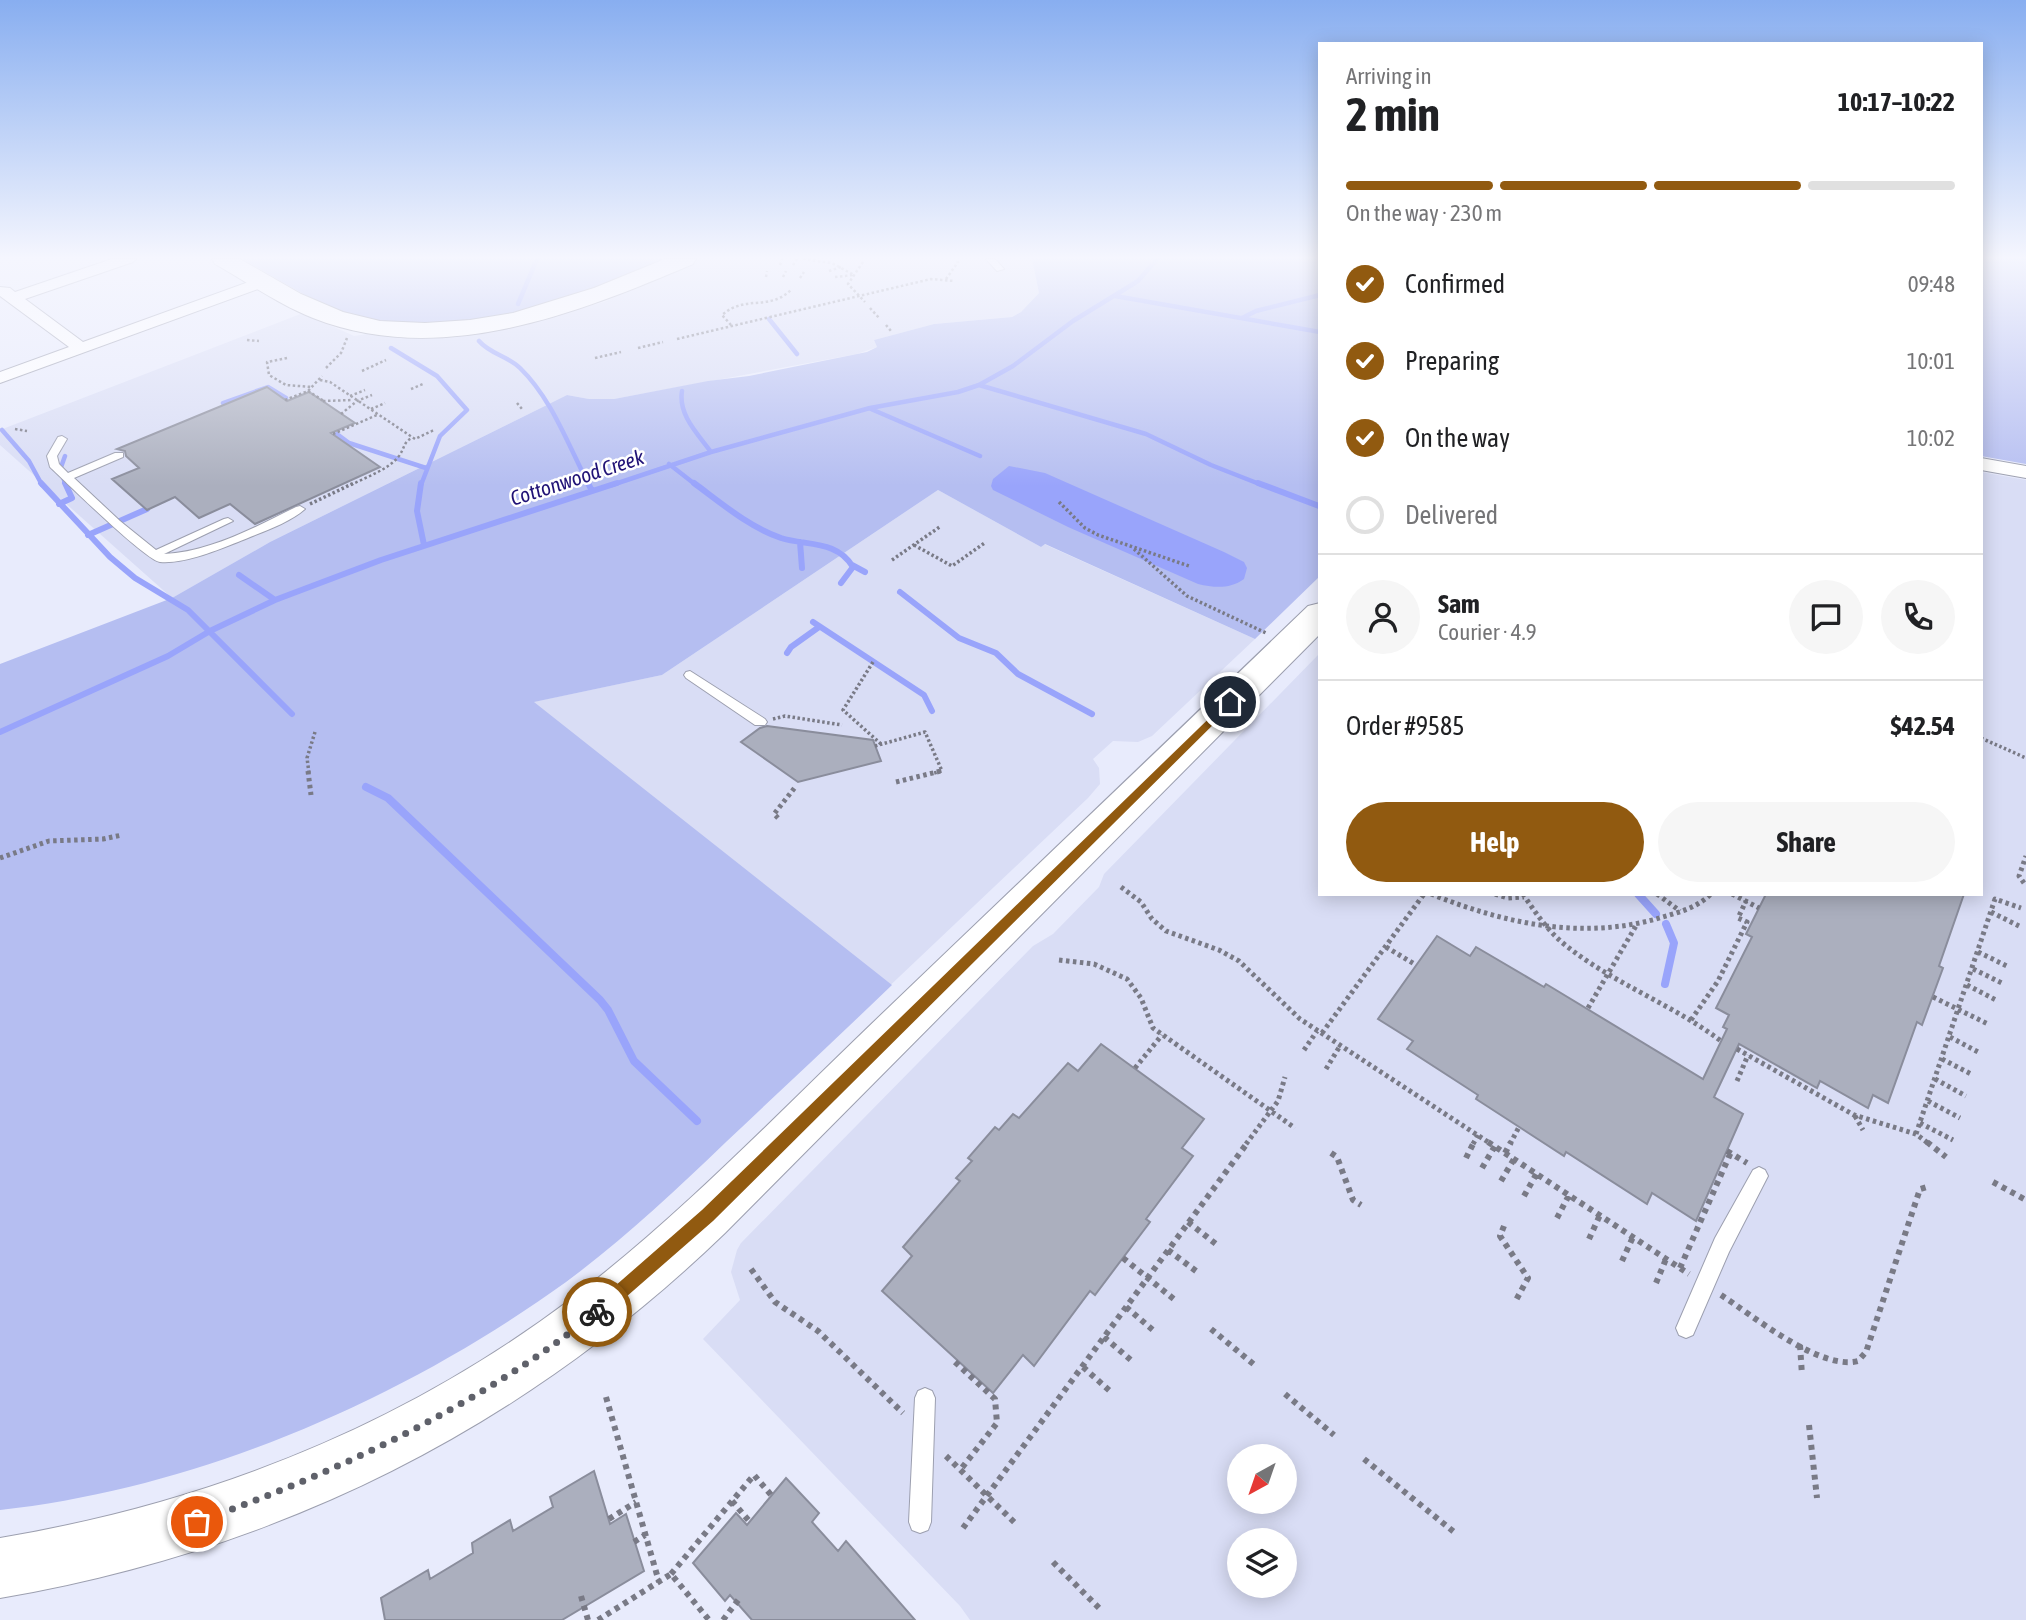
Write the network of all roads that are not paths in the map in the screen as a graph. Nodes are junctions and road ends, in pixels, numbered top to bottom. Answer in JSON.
{"nodes":[{"id":1,"x":63,"y":335,"type":"edge"},
{"id":2,"x":118,"y":335,"type":"edge"},
{"id":3,"x":81,"y":348,"type":"junction"},
{"id":4,"x":0,"y":378,"type":"edge"},
{"id":5,"x":62,"y":439,"type":"dead end"},
{"id":6,"x":118,"y":455,"type":"dead end"},
{"id":7,"x":1983,"y":464,"type":"edge"},
{"id":8,"x":2026,"y":472,"type":"edge"},
{"id":9,"x":67,"y":477,"type":"junction"},
{"id":10,"x":304,"y":507,"type":"road end"},
{"id":11,"x":228,"y":521,"type":"dead end"},
{"id":12,"x":153,"y":555,"type":"junction"},
{"id":13,"x":1318,"y":616,"type":"edge"},
{"id":14,"x":690,"y":675,"type":"dead end"},
{"id":15,"x":760,"y":722,"type":"road end"},
{"id":16,"x":1757,"y":1171,"type":"road end"},
{"id":17,"x":1686,"y":1328,"type":"dead end"},
{"id":18,"x":925,"y":1398,"type":"dead end"},
{"id":19,"x":920,"y":1522,"type":"dead end"},
{"id":20,"x":0,"y":1568,"type":"edge"}],
"edges":[{"from":1,"to":3,"type":"street"},
{"from":2,"to":3,"type":"street"},
{"from":3,"to":4,"type":"street"},
{"from":5,"to":9,"type":"lane"},
{"from":6,"to":9,"type":"lane"},
{"from":7,"to":8,"type":"street"},
{"from":9,"to":12,"type":"lane"},
{"from":10,"to":12,"type":"lane"},
{"from":11,"to":12,"type":"lane"},
{"from":13,"to":20,"type":"main road"},
{"from":14,"to":15,"type":"lane"},
{"from":16,"to":17,"type":"lane"},
{"from":18,"to":19,"type":"lane"}]}
